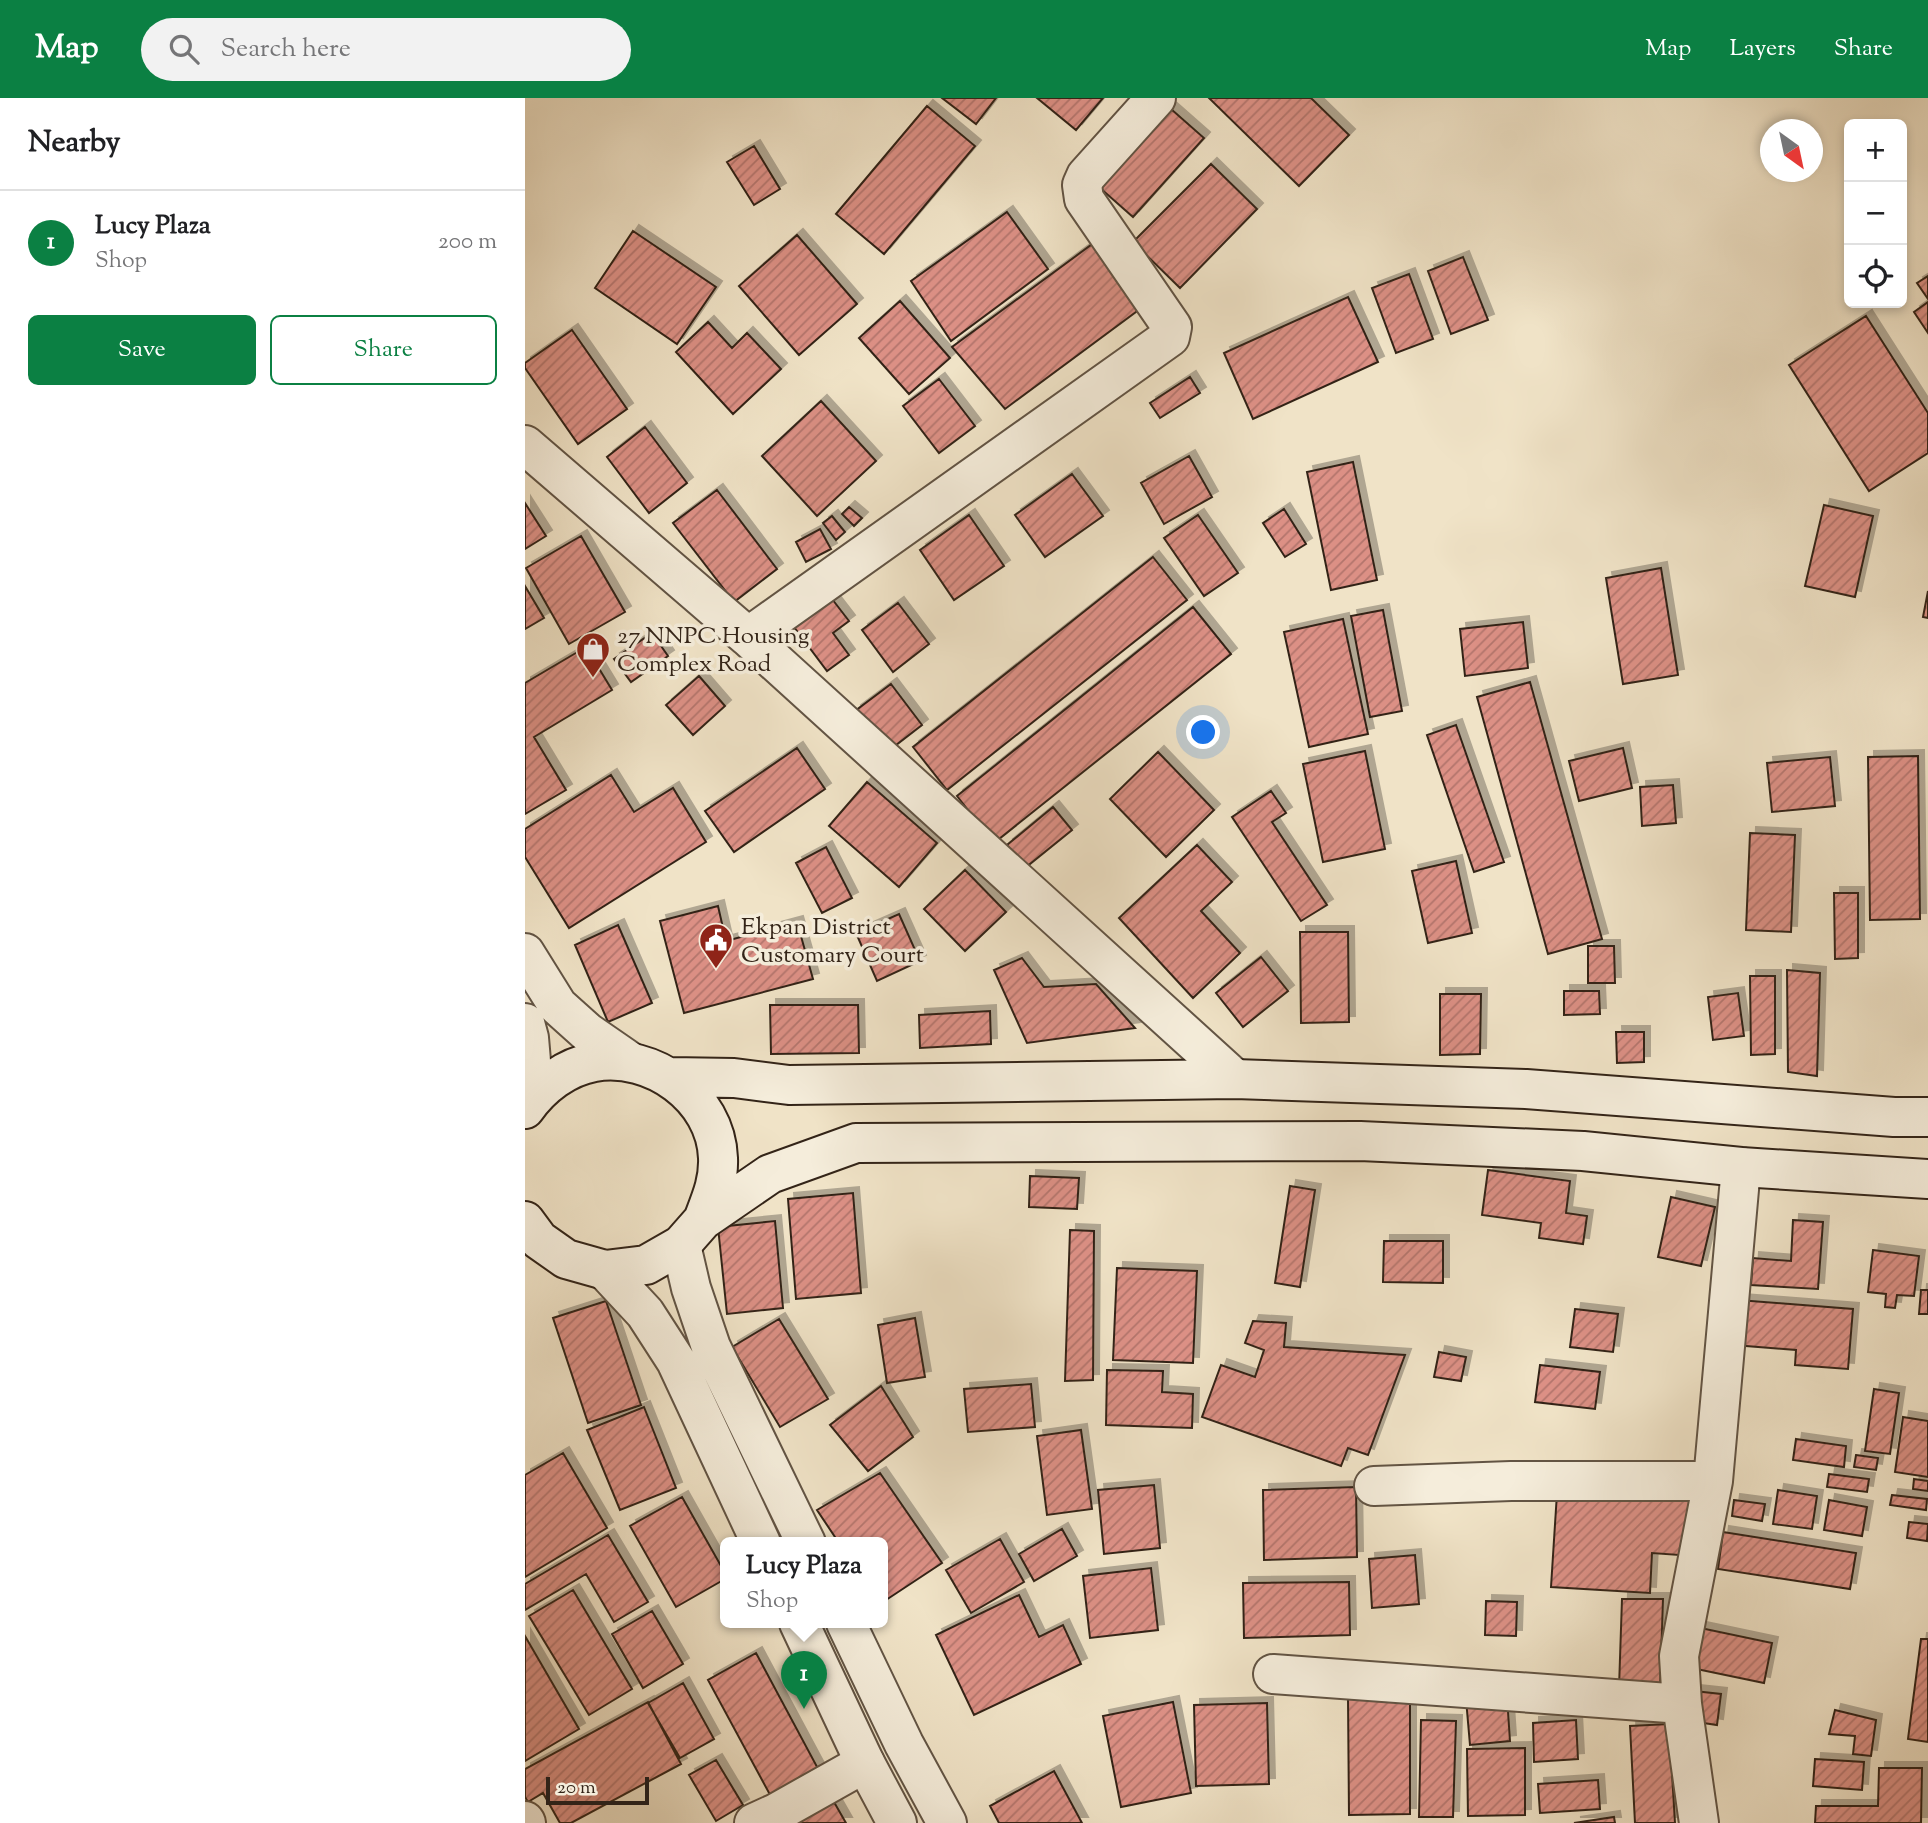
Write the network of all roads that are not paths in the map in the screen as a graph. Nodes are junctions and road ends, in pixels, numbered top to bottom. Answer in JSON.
{"nodes":[{"id":1,"x":1156,"y":98,"type":"edge"},
{"id":2,"x":525,"y":445,"type":"edge"},
{"id":3,"x":748,"y":638,"type":"junction"},
{"id":4,"x":525,"y":953,"type":"edge"},
{"id":5,"x":525,"y":1023,"type":"edge"},
{"id":6,"x":629,"y":1061,"type":"junction"},
{"id":7,"x":670,"y":1077,"type":"junction"},
{"id":8,"x":1235,"y":1079,"type":"junction"},
{"id":9,"x":529,"y":1103,"type":"edge"},
{"id":10,"x":1928,"y":1117,"type":"edge"},
{"id":11,"x":1741,"y":1167,"type":"junction"},
{"id":12,"x":1928,"y":1179,"type":"edge"},
{"id":13,"x":525,"y":1221,"type":"edge"},
{"id":14,"x":692,"y":1232,"type":"junction"},
{"id":15,"x":566,"y":1259,"type":"junction"},
{"id":16,"x":525,"y":1268,"type":"edge"},
{"id":17,"x":605,"y":1270,"type":"junction"},
{"id":18,"x":1713,"y":1481,"type":"junction"},
{"id":19,"x":1374,"y":1486,"type":"dead end"},
{"id":20,"x":758,"y":1537,"type":"edge"},
{"id":21,"x":803,"y":1537,"type":"edge"},
{"id":22,"x":801,"y":1628,"type":"edge"},
{"id":23,"x":848,"y":1628,"type":"edge"},
{"id":24,"x":1273,"y":1674,"type":"dead end"},
{"id":25,"x":1682,"y":1704,"type":"junction"},
{"id":26,"x":865,"y":1763,"type":"junction"},
{"id":27,"x":754,"y":1823,"type":"edge"},
{"id":28,"x":898,"y":1823,"type":"edge"},
{"id":29,"x":947,"y":1823,"type":"edge"},
{"id":30,"x":1699,"y":1823,"type":"edge"}],
"edges":[{"from":1,"to":3,"type":"street"},
{"from":2,"to":3,"type":"street"},
{"from":3,"to":8,"type":"street"},
{"from":4,"to":6,"type":"street"},
{"from":5,"to":9,"type":"street"},
{"from":6,"to":7,"type":"street"},
{"from":6,"to":9,"type":"street"},
{"from":7,"to":8,"type":"street"},
{"from":7,"to":14,"type":"street"},
{"from":8,"to":10,"type":"street"},
{"from":11,"to":12,"type":"street"},
{"from":11,"to":14,"type":"street"},
{"from":11,"to":18,"type":"street"},
{"from":13,"to":15,"type":"street"},
{"from":14,"to":17,"type":"street"},
{"from":14,"to":21,"type":"street"},
{"from":15,"to":16,"type":"street"},
{"from":15,"to":17,"type":"street"},
{"from":17,"to":20,"type":"street"},
{"from":18,"to":19,"type":"street"},
{"from":18,"to":25,"type":"street"},
{"from":22,"to":26,"type":"street"},
{"from":23,"to":29,"type":"street"},
{"from":24,"to":25,"type":"street"},
{"from":25,"to":30,"type":"street"},
{"from":26,"to":27,"type":"street"},
{"from":26,"to":28,"type":"street"}]}
